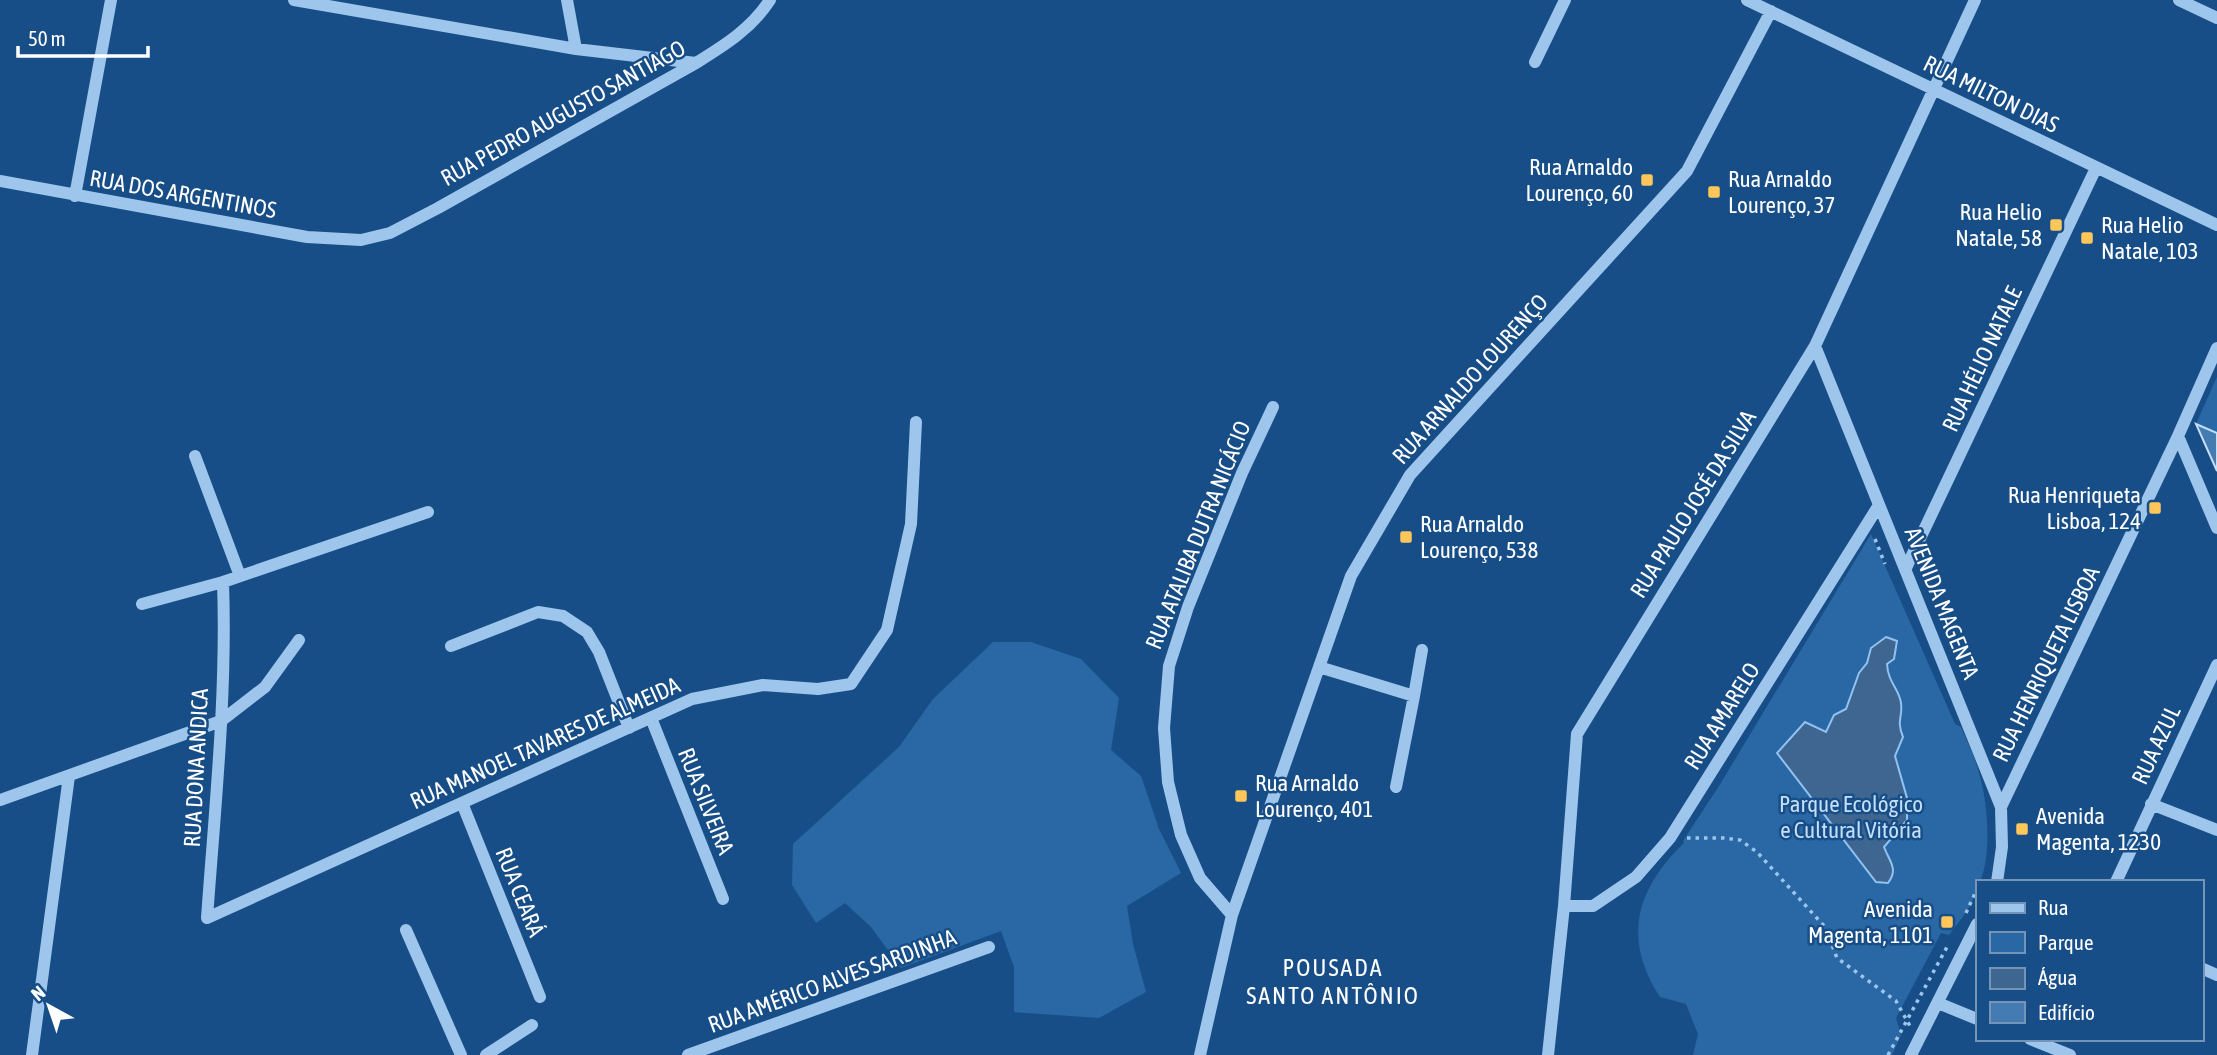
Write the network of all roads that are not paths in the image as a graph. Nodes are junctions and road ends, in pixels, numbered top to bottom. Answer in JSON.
{"nodes":[{"id":1,"x":111,"y":0,"type":"edge"},
{"id":2,"x":294,"y":0,"type":"edge"},
{"id":3,"x":567,"y":0,"type":"edge"},
{"id":4,"x":770,"y":0,"type":"edge"},
{"id":5,"x":1565,"y":0,"type":"edge"},
{"id":6,"x":1747,"y":0,"type":"edge"},
{"id":7,"x":1975,"y":0,"type":"edge"},
{"id":8,"x":2179,"y":0,"type":"edge"},
{"id":9,"x":1771,"y":11,"type":"junction"},
{"id":10,"x":2217,"y":18,"type":"edge"},
{"id":11,"x":576,"y":49,"type":"junction"},
{"id":12,"x":1535,"y":62,"type":"dead end"},
{"id":13,"x":696,"y":63,"type":"junction"},
{"id":14,"x":1934,"y":89,"type":"junction"},
{"id":15,"x":2096,"y":168,"type":"junction"},
{"id":16,"x":0,"y":181,"type":"edge"},
{"id":17,"x":75,"y":197,"type":"junction"},
{"id":18,"x":2217,"y":225,"type":"edge"},
{"id":19,"x":361,"y":240,"type":"joint"},
{"id":20,"x":1815,"y":346,"type":"junction"},
{"id":21,"x":2217,"y":348,"type":"edge"},
{"id":22,"x":1273,"y":407,"type":"dead end"},
{"id":23,"x":916,"y":422,"type":"dead end"},
{"id":24,"x":2178,"y":436,"type":"junction"},
{"id":25,"x":194,"y":456,"type":"dead end"},
{"id":26,"x":1879,"y":505,"type":"junction"},
{"id":27,"x":428,"y":512,"type":"dead end"},
{"id":28,"x":2217,"y":528,"type":"edge"},
{"id":29,"x":1906,"y":568,"type":"junction"},
{"id":30,"x":240,"y":576,"type":"junction"},
{"id":31,"x":223,"y":582,"type":"junction"},
{"id":32,"x":142,"y":604,"type":"dead end"},
{"id":33,"x":299,"y":640,"type":"dead end"},
{"id":34,"x":451,"y":646,"type":"dead end"},
{"id":35,"x":1422,"y":650,"type":"dead end"},
{"id":36,"x":2217,"y":665,"type":"edge"},
{"id":37,"x":1319,"y":667,"type":"junction"},
{"id":38,"x":1414,"y":696,"type":"junction"},
{"id":39,"x":651,"y":718,"type":"junction"},
{"id":40,"x":221,"y":722,"type":"junction"},
{"id":41,"x":629,"y":728,"type":"junction"},
{"id":42,"x":69,"y":776,"type":"junction"},
{"id":43,"x":1396,"y":787,"type":"dead end"},
{"id":44,"x":0,"y":800,"type":"edge"},
{"id":45,"x":462,"y":803,"type":"junction"},
{"id":46,"x":2151,"y":804,"type":"junction"},
{"id":47,"x":2001,"y":807,"type":"junction"},
{"id":48,"x":2217,"y":830,"type":"edge"},
{"id":49,"x":1997,"y":880,"type":"edge"},
{"id":50,"x":2117,"y":880,"type":"edge"},
{"id":51,"x":723,"y":899,"type":"dead end"},
{"id":52,"x":1564,"y":906,"type":"junction"},
{"id":53,"x":1232,"y":915,"type":"junction"},
{"id":54,"x":207,"y":918,"type":"joint"},
{"id":55,"x":1976,"y":927,"type":"edge"},
{"id":56,"x":406,"y":930,"type":"dead end"},
{"id":57,"x":989,"y":947,"type":"dead end"},
{"id":58,"x":540,"y":997,"type":"dead end"},
{"id":59,"x":1938,"y":1003,"type":"junction"},
{"id":60,"x":1976,"y":1019,"type":"edge"},
{"id":61,"x":532,"y":1025,"type":"dead end"},
{"id":62,"x":2035,"y":1041,"type":"edge"},
{"id":63,"x":32,"y":1055,"type":"edge"},
{"id":64,"x":461,"y":1055,"type":"edge"},
{"id":65,"x":486,"y":1055,"type":"edge"},
{"id":66,"x":688,"y":1055,"type":"edge"},
{"id":67,"x":1200,"y":1055,"type":"edge"},
{"id":68,"x":1548,"y":1055,"type":"edge"},
{"id":69,"x":1912,"y":1055,"type":"edge"},
{"id":70,"x":2070,"y":1055,"type":"edge"}],
"edges":[{"from":1,"to":17,"type":"street"},
{"from":2,"to":11,"type":"street"},
{"from":3,"to":11,"type":"street"},
{"from":4,"to":13,"type":"street","name":"RUA PEDRO AUGUSTO SANTIAGO"},
{"from":5,"to":12,"type":"street"},
{"from":6,"to":9,"type":"street","name":"RUA MILTON DIAS"},
{"from":7,"to":14,"type":"street","name":"RUA PAULO JOSÉ DA SILVA"},
{"from":8,"to":10,"type":"street"},
{"from":9,"to":14,"type":"street","name":"RUA MILTON DIAS"},
{"from":9,"to":37,"type":"street","name":"RUA ARNALDO LOURENÇO"},
{"from":11,"to":13,"type":"street"},
{"from":13,"to":19,"type":"street","name":"RUA PEDRO AUGUSTO SANTIAGO"},
{"from":14,"to":15,"type":"street","name":"RUA MILTON DIAS"},
{"from":14,"to":20,"type":"street","name":"RUA PAULO JOSÉ DA SILVA"},
{"from":15,"to":18,"type":"street","name":"RUA MILTON DIAS"},
{"from":15,"to":29,"type":"street","name":"RUA HÉLIO NATALE"},
{"from":16,"to":17,"type":"street","name":"RUA DOS ARGENTINOS"},
{"from":17,"to":19,"type":"street","name":"RUA DOS ARGENTINOS"},
{"from":20,"to":26,"type":"street","name":"AVENIDA MAGENTA"},
{"from":20,"to":52,"type":"street","name":"RUA PAULO JOSÉ DA SILVA"},
{"from":21,"to":24,"type":"street","name":"RUA HENRIQUETA LISBOA"},
{"from":22,"to":53,"type":"street","name":"RUA ATALIBA DUTRA NICÁCIO"},
{"from":23,"to":39,"type":"street","name":"RUA MANOEL TAVARES DE ALMEIDA"},
{"from":24,"to":28,"type":"street"},
{"from":24,"to":47,"type":"street","name":"RUA HENRIQUETA LISBOA"},
{"from":25,"to":30,"type":"street"},
{"from":26,"to":29,"type":"street","name":"AVENIDA MAGENTA"},
{"from":26,"to":52,"type":"street","name":"RUA AMARELO"},
{"from":27,"to":30,"type":"street"},
{"from":29,"to":47,"type":"street","name":"AVENIDA MAGENTA"},
{"from":30,"to":31,"type":"street"},
{"from":31,"to":32,"type":"street"},
{"from":31,"to":40,"type":"street","name":"RUA DONA ANDICA"},
{"from":33,"to":40,"type":"street"},
{"from":34,"to":41,"type":"street"},
{"from":35,"to":38,"type":"street"},
{"from":36,"to":46,"type":"street","name":"RUA AZUL"},
{"from":37,"to":38,"type":"street"},
{"from":37,"to":53,"type":"street","name":"RUA ARNALDO LOURENÇO"},
{"from":38,"to":43,"type":"street"},
{"from":39,"to":41,"type":"street","name":"RUA MANOEL TAVARES DE ALMEIDA"},
{"from":39,"to":51,"type":"street","name":"RUA SILVEIRA"},
{"from":40,"to":42,"type":"street"},
{"from":40,"to":54,"type":"street","name":"RUA DONA ANDICA"},
{"from":41,"to":45,"type":"street","name":"RUA MANOEL TAVARES DE ALMEIDA"},
{"from":42,"to":44,"type":"street"},
{"from":42,"to":63,"type":"street"},
{"from":45,"to":54,"type":"street","name":"RUA MANOEL TAVARES DE ALMEIDA"},
{"from":45,"to":58,"type":"street","name":"RUA CEARÁ"},
{"from":46,"to":48,"type":"street"},
{"from":46,"to":50,"type":"street","name":"RUA AZUL"},
{"from":47,"to":49,"type":"street","name":"AVENIDA MAGENTA"},
{"from":52,"to":68,"type":"street","name":"RUA PAULO JOSÉ DA SILVA"},
{"from":53,"to":67,"type":"street","name":"RUA ARNALDO LOURENÇO"},
{"from":55,"to":59,"type":"street"},
{"from":56,"to":64,"type":"street"},
{"from":57,"to":66,"type":"street","name":"RUA AMÉRICO ALVES SARDINHA"},
{"from":59,"to":60,"type":"street"},
{"from":59,"to":69,"type":"street"},
{"from":61,"to":65,"type":"street"},
{"from":62,"to":70,"type":"street"}]}
